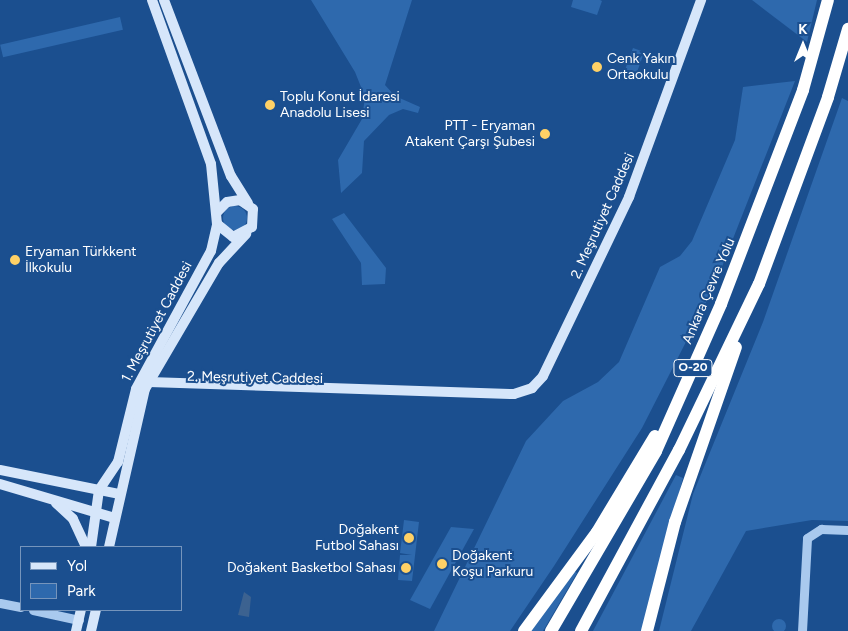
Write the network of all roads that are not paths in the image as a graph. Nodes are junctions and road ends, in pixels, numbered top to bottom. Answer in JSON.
{"nodes":[{"id":1,"x":152,"y":0,"type":"edge"},
{"id":2,"x":164,"y":0,"type":"edge"},
{"id":3,"x":701,"y":0,"type":"edge"},
{"id":4,"x":828,"y":0,"type":"edge"},
{"id":5,"x":848,"y":29,"type":"edge"},
{"id":6,"x":249,"y":204,"type":"junction"},
{"id":7,"x":216,"y":212,"type":"junction"},
{"id":8,"x":217,"y":224,"type":"junction"},
{"id":9,"x":246,"y":234,"type":"junction"},
{"id":10,"x":759,"y":284,"type":"junction"},
{"id":11,"x":721,"y":304,"type":"junction"},
{"id":12,"x":147,"y":386,"type":"junction"},
{"id":13,"x":0,"y":470,"type":"edge"},
{"id":14,"x":0,"y":484,"type":"edge"},
{"id":15,"x":99,"y":490,"type":"junction"},
{"id":16,"x":120,"y":494,"type":"junction"},
{"id":17,"x":49,"y":498,"type":"junction"},
{"id":18,"x":95,"y":515,"type":"junction"},
{"id":19,"x":115,"y":518,"type":"junction"},
{"id":20,"x":848,"y":530,"type":"edge"},
{"id":21,"x":86,"y":546,"type":"edge"},
{"id":22,"x":91,"y":546,"type":"edge"},
{"id":23,"x":109,"y":546,"type":"edge"},
{"id":24,"x":0,"y":603,"type":"edge"},
{"id":25,"x":20,"y":607,"type":"edge"},
{"id":26,"x":42,"y":611,"type":"edge"},
{"id":27,"x":96,"y":611,"type":"edge"},
{"id":28,"x":80,"y":615,"type":"edge"},
{"id":29,"x":76,"y":631,"type":"edge"},
{"id":30,"x":91,"y":631,"type":"edge"},
{"id":31,"x":524,"y":631,"type":"edge"},
{"id":32,"x":551,"y":631,"type":"edge"},
{"id":33,"x":580,"y":631,"type":"edge"},
{"id":34,"x":647,"y":631,"type":"edge"},
{"id":35,"x":802,"y":631,"type":"edge"}],
"edges":[{"from":1,"to":7,"type":"main road"},
{"from":2,"to":6,"type":"main road"},
{"from":3,"to":12,"type":"main road","name":"2. Meşrutiyet Caddesi"},
{"from":4,"to":11,"type":"highway","name":"Ankara Çevre Yolu","number":"O-20"},
{"from":5,"to":10,"type":"highway","number":"O-20"},
{"from":6,"to":7,"type":"main road"},
{"from":6,"to":9,"type":"main road"},
{"from":7,"to":8,"type":"main road"},
{"from":8,"to":9,"type":"main road"},
{"from":8,"to":15,"type":"main road","name":"1. Meşrutiyet Caddesi"},
{"from":9,"to":12,"type":"main road","name":"1. Meşrutiyet Caddesi"},
{"from":10,"to":33,"type":"highway","number":"O-20"},
{"from":10,"to":34,"type":"highway"},
{"from":11,"to":31,"type":"highway"},
{"from":11,"to":32,"type":"highway","name":"Ankara Çevre Yolu","number":"O-20"},
{"from":12,"to":16,"type":"main road","name":"1. Meşrutiyet Caddesi"},
{"from":13,"to":15,"type":"main road"},
{"from":14,"to":17,"type":"main road"},
{"from":15,"to":16,"type":"main road"},
{"from":15,"to":18,"type":"main road","name":"1. Meşrutiyet Caddesi"},
{"from":16,"to":19,"type":"main road","name":"1. Meşrutiyet Caddesi"},
{"from":17,"to":18,"type":"main road"},
{"from":17,"to":21,"type":"main road"},
{"from":18,"to":19,"type":"main road"},
{"from":18,"to":22,"type":"main road","name":"1. Meşrutiyet Caddesi"},
{"from":19,"to":23,"type":"main road","name":"1. Meşrutiyet Caddesi"},
{"from":20,"to":35,"type":"street"},
{"from":24,"to":25,"type":"street"},
{"from":26,"to":28,"type":"street"},
{"from":27,"to":30,"type":"main road"},
{"from":28,"to":29,"type":"main road"}]}
